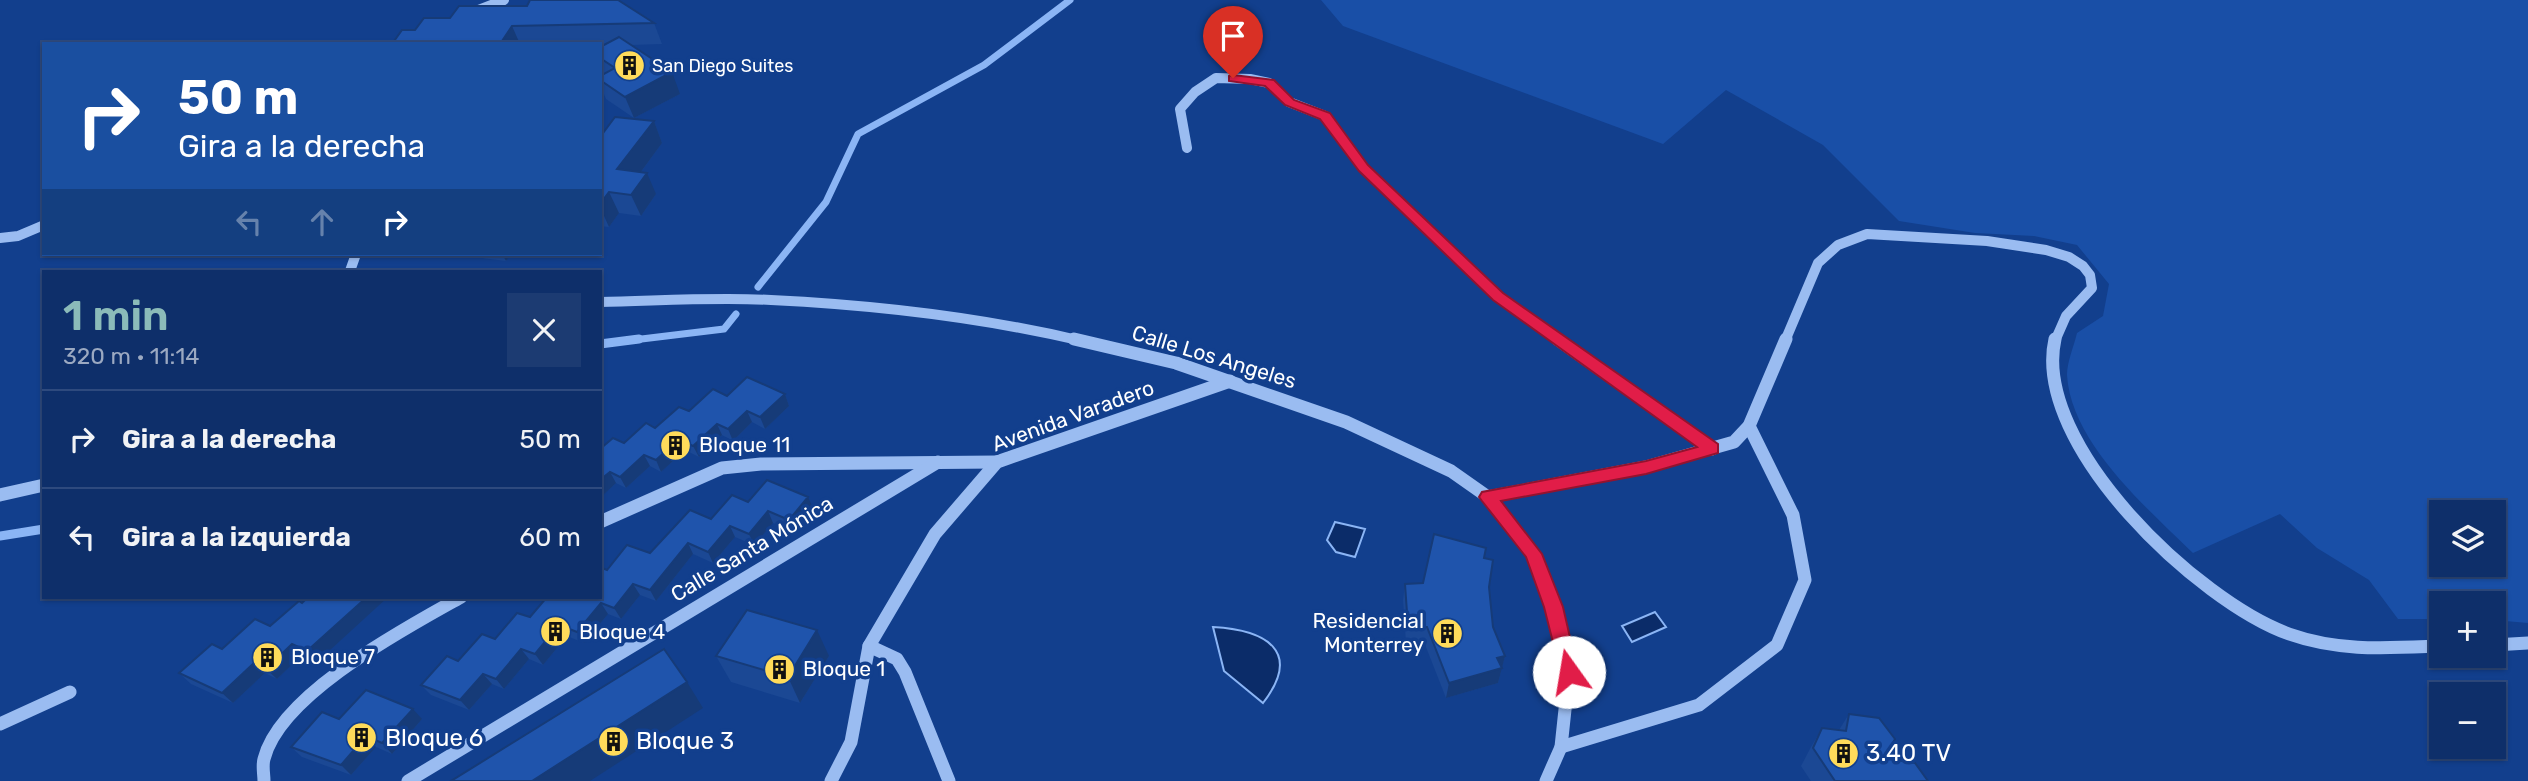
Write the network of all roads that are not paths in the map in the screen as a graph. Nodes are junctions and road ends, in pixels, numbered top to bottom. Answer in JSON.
{"nodes":[{"id":1,"x":504,"y":0,"type":"edge"},
{"id":2,"x":466,"y":16,"type":"edge"},
{"id":3,"x":1187,"y":148,"type":"dead end"},
{"id":4,"x":42,"y":226,"type":"edge"},
{"id":5,"x":0,"y":238,"type":"edge"},
{"id":6,"x":602,"y":302,"type":"edge"},
{"id":7,"x":1230,"y":381,"type":"junction"},
{"id":8,"x":1749,"y":426,"type":"junction"},
{"id":9,"x":1712,"y":449,"type":"junction"},
{"id":10,"x":938,"y":462,"type":"junction"},
{"id":11,"x":997,"y":462,"type":"junction"},
{"id":12,"x":42,"y":485,"type":"edge"},
{"id":13,"x":0,"y":495,"type":"edge"},
{"id":14,"x":1488,"y":497,"type":"junction"},
{"id":15,"x":602,"y":521,"type":"edge"},
{"id":16,"x":458,"y":599,"type":"edge"},
{"id":17,"x":2528,"y":643,"type":"edge"},
{"id":18,"x":2506,"y":644,"type":"edge"},
{"id":19,"x":869,"y":646,"type":"junction"},
{"id":20,"x":2429,"y":646,"type":"edge"},
{"id":21,"x":70,"y":692,"type":"dead end"},
{"id":22,"x":0,"y":724,"type":"edge"},
{"id":23,"x":1561,"y":747,"type":"junction"},
{"id":24,"x":264,"y":781,"type":"edge"},
{"id":25,"x":408,"y":781,"type":"edge"},
{"id":26,"x":831,"y":781,"type":"edge"},
{"id":27,"x":949,"y":781,"type":"edge"},
{"id":28,"x":1546,"y":781,"type":"edge"}],
"edges":[{"from":1,"to":2,"type":"street"},
{"from":3,"to":9,"type":"street"},
{"from":4,"to":5,"type":"street"},
{"from":6,"to":7,"type":"street","name":"Calle Los Angeles"},
{"from":7,"to":11,"type":"street","name":"Avenida Varadero"},
{"from":7,"to":14,"type":"street","name":"Calle Los Angeles"},
{"from":8,"to":9,"type":"street"},
{"from":8,"to":20,"type":"street"},
{"from":8,"to":23,"type":"street"},
{"from":9,"to":14,"type":"street"},
{"from":10,"to":11,"type":"street","name":"Calle Santa Mónica"},
{"from":10,"to":15,"type":"street","name":"Calle Santa Mónica"},
{"from":10,"to":25,"type":"street","name":"Calle Santa Mónica"},
{"from":11,"to":19,"type":"street","name":"Avenida Varadero"},
{"from":12,"to":13,"type":"street"},
{"from":14,"to":23,"type":"street","name":"Calle Los Angeles"},
{"from":16,"to":24,"type":"street"},
{"from":17,"to":18,"type":"street"},
{"from":19,"to":26,"type":"street","name":"Avenida Varadero"},
{"from":19,"to":27,"type":"street"},
{"from":21,"to":22,"type":"street"},
{"from":23,"to":28,"type":"street","name":"Calle Los Angeles"}]}
